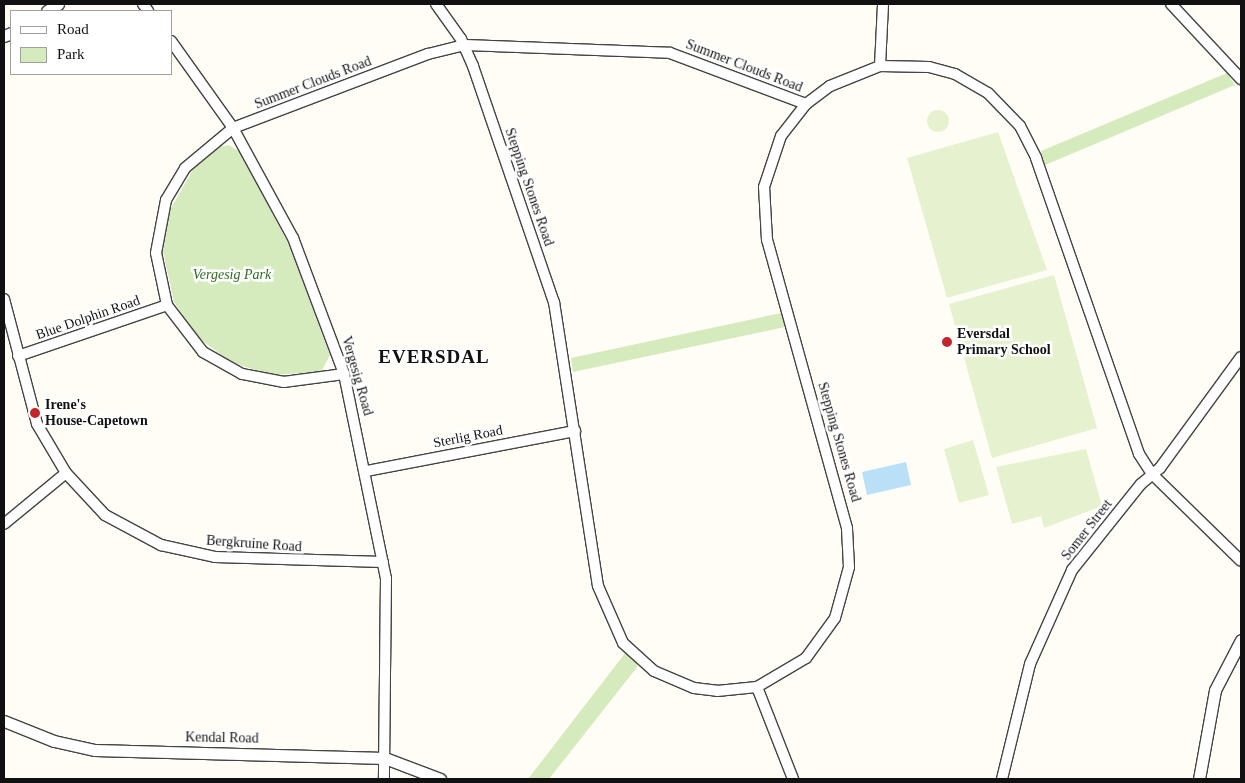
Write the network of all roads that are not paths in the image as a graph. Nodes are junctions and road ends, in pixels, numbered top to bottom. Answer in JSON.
{"nodes":[{"id":1,"x":436,"y":4,"type":"edge"},
{"id":2,"x":883,"y":4,"type":"edge"},
{"id":3,"x":1171,"y":4,"type":"edge"},
{"id":4,"x":172,"y":43,"type":"edge"},
{"id":5,"x":464,"y":45,"type":"junction"},
{"id":6,"x":880,"y":66,"type":"junction"},
{"id":7,"x":1241,"y":79,"type":"edge"},
{"id":8,"x":806,"y":104,"type":"junction"},
{"id":9,"x":233,"y":128,"type":"junction"},
{"id":10,"x":4,"y":299,"type":"edge"},
{"id":11,"x":167,"y":305,"type":"junction"},
{"id":12,"x":18,"y":356,"type":"junction"},
{"id":13,"x":1241,"y":357,"type":"edge"},
{"id":14,"x":344,"y":374,"type":"junction"},
{"id":15,"x":575,"y":431,"type":"junction"},
{"id":16,"x":366,"y":471,"type":"junction"},
{"id":17,"x":66,"y":474,"type":"junction"},
{"id":18,"x":1152,"y":474,"type":"junction"},
{"id":19,"x":4,"y":524,"type":"edge"},
{"id":20,"x":1241,"y":561,"type":"edge"},
{"id":21,"x":383,"y":562,"type":"junction"},
{"id":22,"x":1241,"y":640,"type":"edge"},
{"id":23,"x":757,"y":687,"type":"junction"},
{"id":24,"x":4,"y":721,"type":"edge"},
{"id":25,"x":385,"y":758,"type":"junction"},
{"id":26,"x":384,"y":779,"type":"edge"},
{"id":27,"x":440,"y":779,"type":"edge"},
{"id":28,"x":793,"y":779,"type":"edge"},
{"id":29,"x":1002,"y":779,"type":"edge"},
{"id":30,"x":1199,"y":779,"type":"edge"}],
"edges":[{"from":1,"to":5,"type":"street","name":"Stepping Stones Road"},
{"from":2,"to":6,"type":"street"},
{"from":3,"to":7,"type":"street"},
{"from":4,"to":9,"type":"street","name":"Vergesig Road"},
{"from":5,"to":8,"type":"street","name":"Summer Clouds Road"},
{"from":5,"to":9,"type":"street","name":"Summer Clouds Road"},
{"from":5,"to":15,"type":"street","name":"Stepping Stones Road"},
{"from":6,"to":8,"type":"street","name":"Stepping Stones Road"},
{"from":6,"to":18,"type":"street","name":"Stepping Stones Road"},
{"from":8,"to":23,"type":"street","name":"Stepping Stones Road"},
{"from":9,"to":11,"type":"street","name":"Summer Clouds Road"},
{"from":9,"to":14,"type":"street","name":"Vergesig Road"},
{"from":10,"to":12,"type":"street","name":"Bergkruine Road"},
{"from":11,"to":12,"type":"street","name":"Blue Dolphin Road"},
{"from":11,"to":14,"type":"street","name":"Summer Clouds Road"},
{"from":12,"to":17,"type":"street","name":"Bergkruine Road"},
{"from":13,"to":18,"type":"street","name":"Somer Street"},
{"from":14,"to":16,"type":"street","name":"Vergesig Road"},
{"from":15,"to":16,"type":"street","name":"Sterlig Road"},
{"from":15,"to":23,"type":"street","name":"Stepping Stones Road"},
{"from":16,"to":21,"type":"street","name":"Vergesig Road"},
{"from":17,"to":19,"type":"street"},
{"from":17,"to":21,"type":"street","name":"Bergkruine Road"},
{"from":18,"to":20,"type":"street","name":"Stepping Stones Road"},
{"from":18,"to":29,"type":"street","name":"Somer Street"},
{"from":21,"to":25,"type":"street","name":"Vergesig Road"},
{"from":22,"to":30,"type":"street"},
{"from":23,"to":28,"type":"street"},
{"from":24,"to":25,"type":"street","name":"Kendal Road"},
{"from":25,"to":26,"type":"street","name":"Vergesig Road"},
{"from":25,"to":27,"type":"street","name":"Kendal Road"}]}
